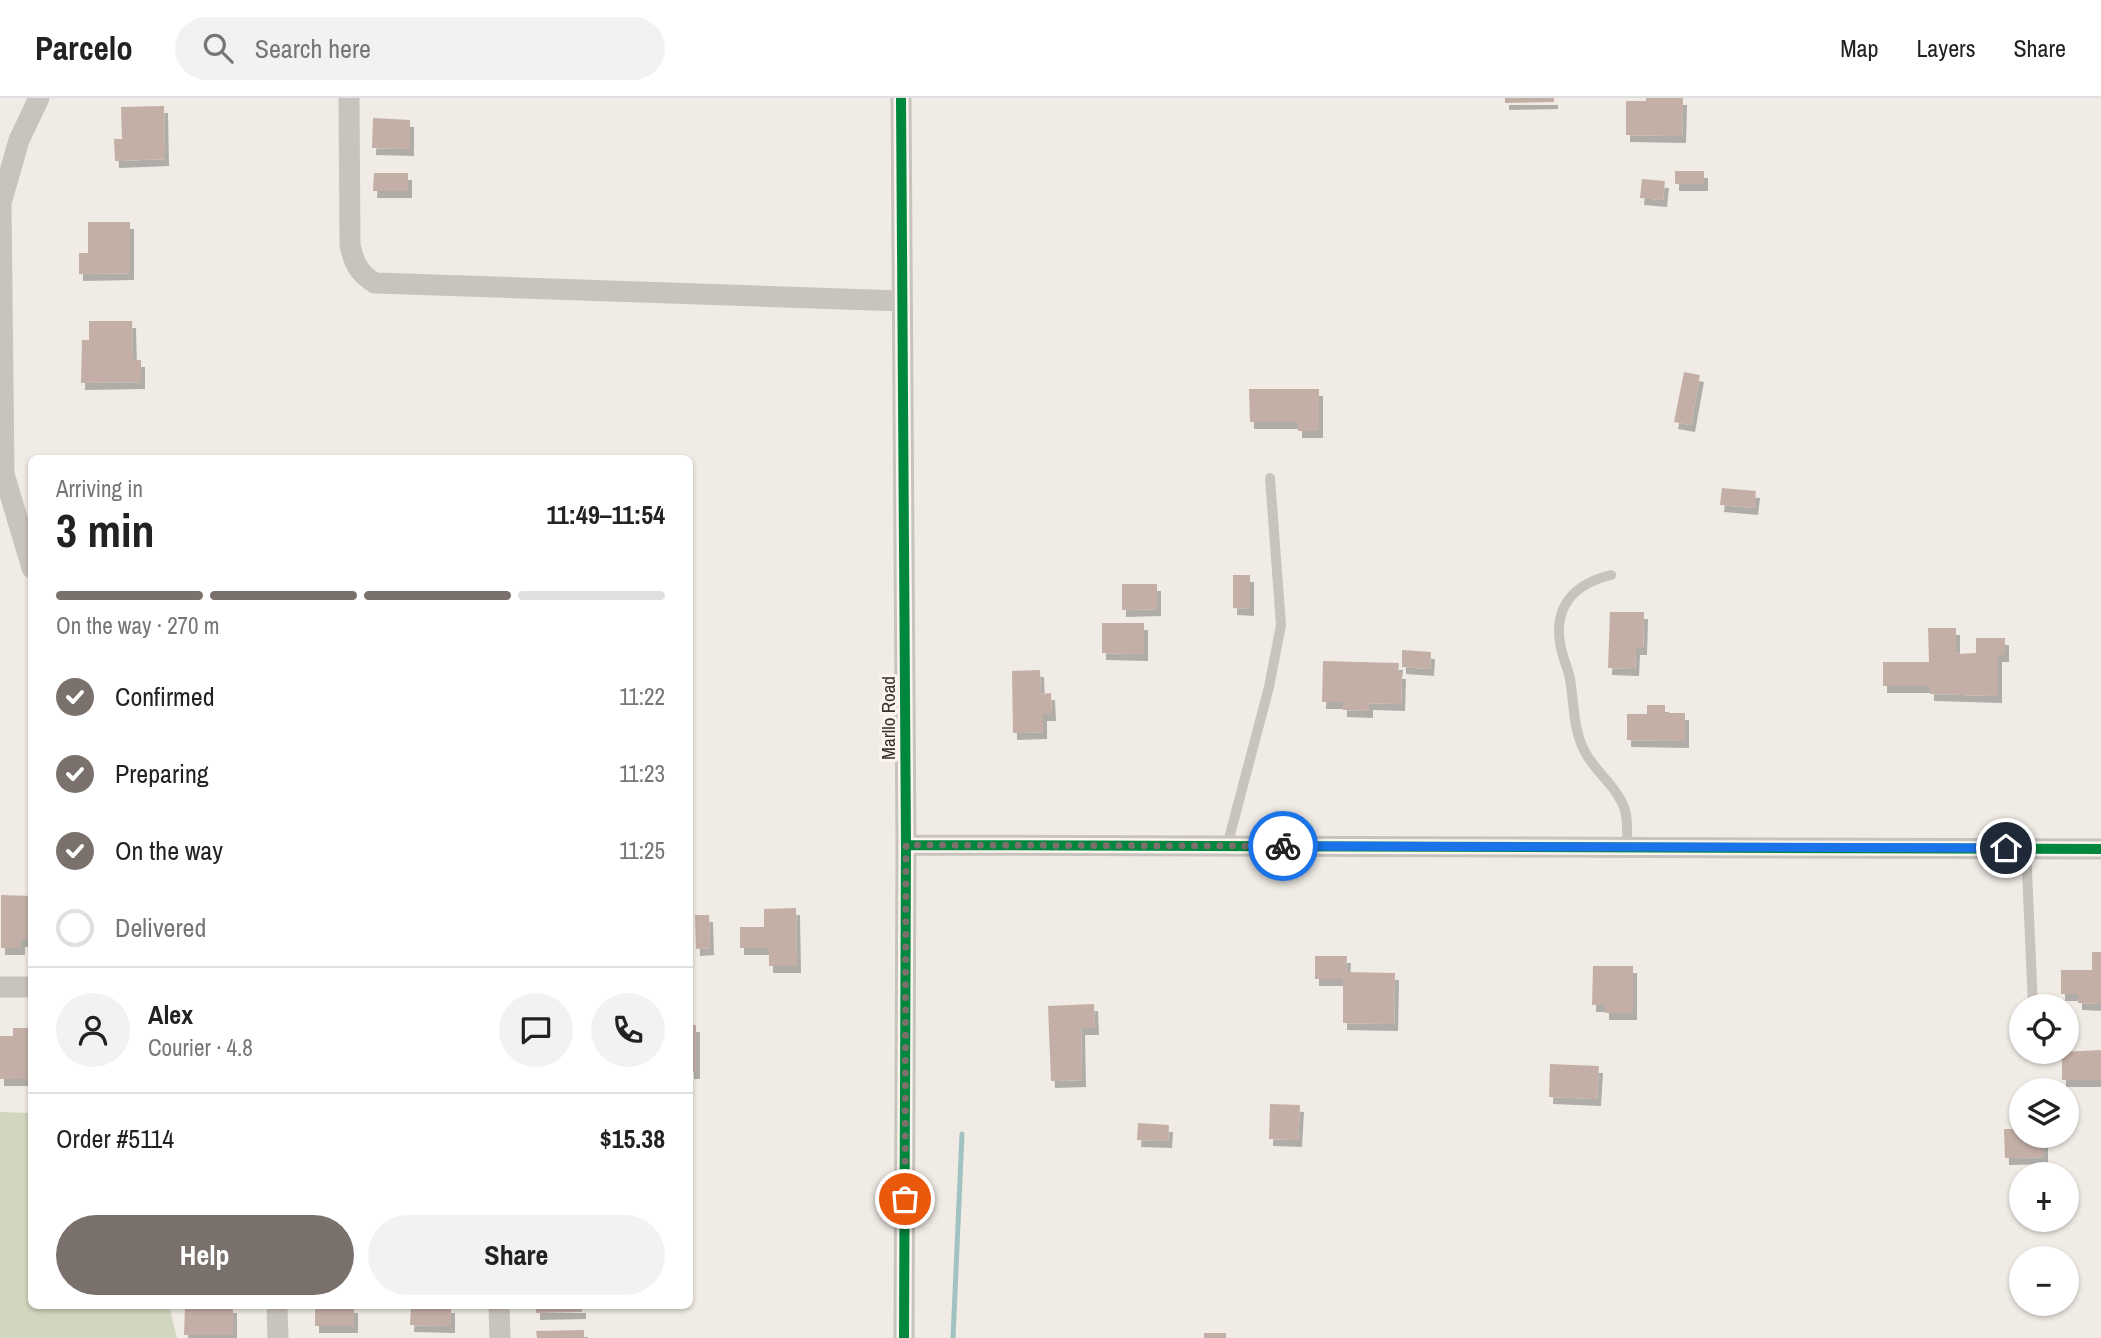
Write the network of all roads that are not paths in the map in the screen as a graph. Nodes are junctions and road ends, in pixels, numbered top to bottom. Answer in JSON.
{"nodes":[{"id":1,"x":27,"y":98,"type":"edge"},
{"id":2,"x":39,"y":98,"type":"edge"},
{"id":3,"x":349,"y":98,"type":"edge"},
{"id":4,"x":901,"y":98,"type":"edge"},
{"id":5,"x":19,"y":140,"type":"junction"},
{"id":6,"x":902,"y":301,"type":"junction"},
{"id":7,"x":1270,"y":478,"type":"dead end"},
{"id":8,"x":28,"y":555,"type":"edge"},
{"id":9,"x":1611,"y":575,"type":"dead end"},
{"id":10,"x":906,"y":845,"type":"junction"},
{"id":11,"x":1227,"y":846,"type":"junction"},
{"id":12,"x":1627,"y":847,"type":"junction"},
{"id":13,"x":2026,"y":848,"type":"junction"},
{"id":14,"x":2101,"y":849,"type":"edge"},
{"id":15,"x":0,"y":987,"type":"edge"},
{"id":16,"x":28,"y":987,"type":"edge"},
{"id":17,"x":2032,"y":994,"type":"edge"},
{"id":18,"x":278,"y":1309,"type":"edge"},
{"id":19,"x":499,"y":1309,"type":"edge"},
{"id":20,"x":278,"y":1338,"type":"edge"},
{"id":21,"x":500,"y":1338,"type":"edge"},
{"id":22,"x":904,"y":1338,"type":"edge"}],
"edges":[{"from":1,"to":5,"type":"street"},
{"from":2,"to":5,"type":"street"},
{"from":3,"to":6,"type":"street"},
{"from":4,"to":6,"type":"street","name":"Marllo Road"},
{"from":5,"to":8,"type":"street"},
{"from":6,"to":10,"type":"street","name":"Marllo Road"},
{"from":7,"to":11,"type":"lane"},
{"from":9,"to":12,"type":"lane"},
{"from":10,"to":11,"type":"street"},
{"from":10,"to":22,"type":"street","name":"Marllo Road"},
{"from":11,"to":12,"type":"street"},
{"from":12,"to":13,"type":"street"},
{"from":13,"to":14,"type":"street"},
{"from":13,"to":17,"type":"lane"},
{"from":15,"to":16,"type":"street"},
{"from":18,"to":20,"type":"street"},
{"from":19,"to":21,"type":"street"}]}
